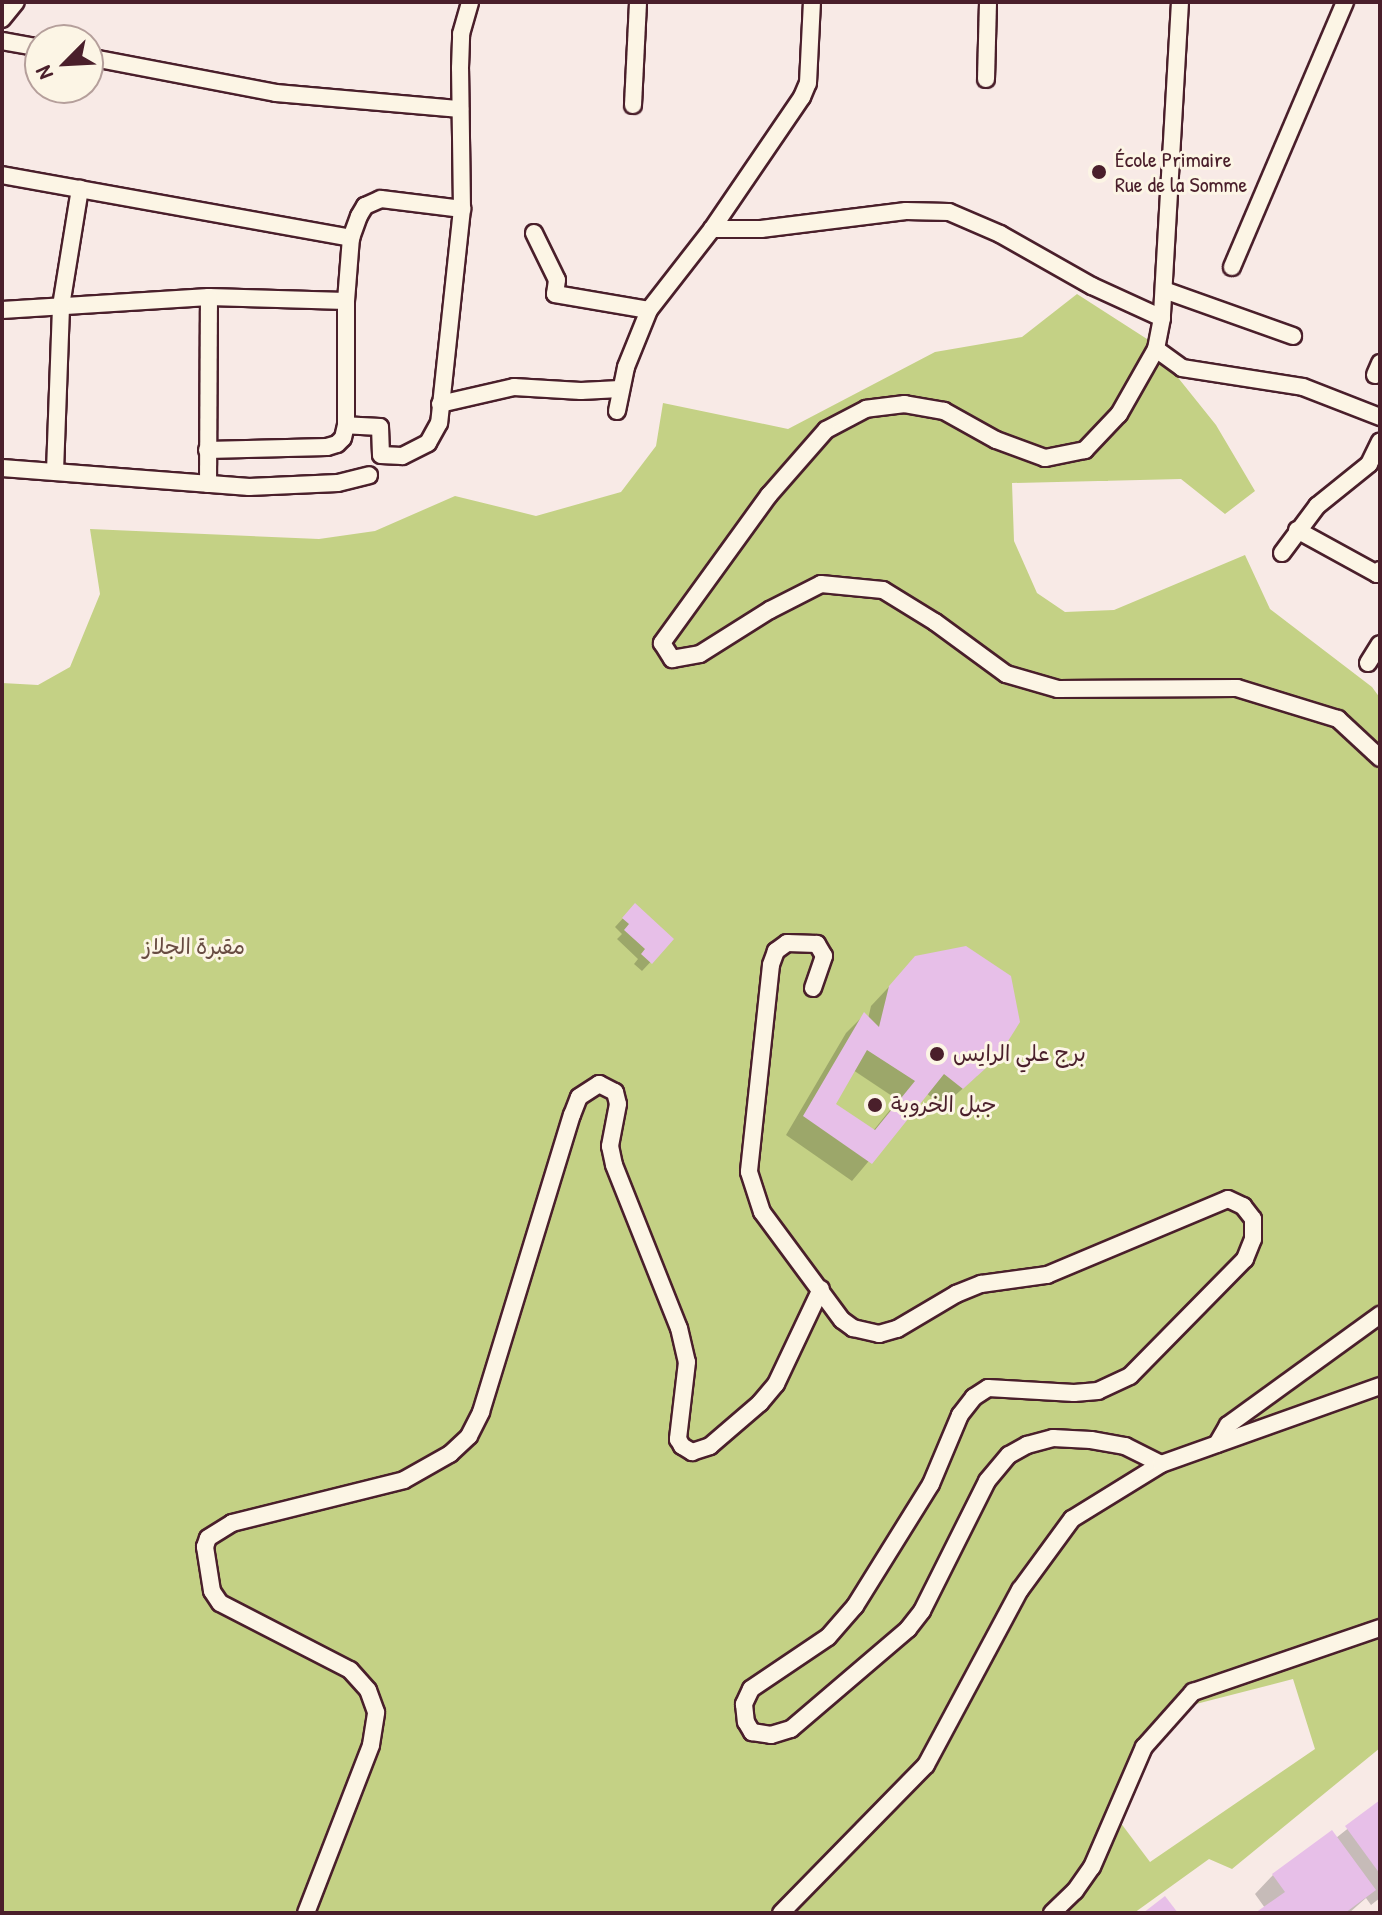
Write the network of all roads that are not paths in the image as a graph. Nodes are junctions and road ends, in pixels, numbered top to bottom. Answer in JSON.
{"nodes":[{"id":1,"x":16,"y":2,"type":"edge"},
{"id":2,"x":470,"y":2,"type":"edge"},
{"id":3,"x":638,"y":2,"type":"edge"},
{"id":4,"x":812,"y":2,"type":"edge"},
{"id":5,"x":988,"y":2,"type":"edge"},
{"id":6,"x":1180,"y":2,"type":"edge"},
{"id":7,"x":1345,"y":2,"type":"edge"},
{"id":8,"x":2,"y":19,"type":"edge"},
{"id":9,"x":2,"y":41,"type":"edge"},
{"id":10,"x":24,"y":45,"type":"edge"},
{"id":11,"x":104,"y":60,"type":"edge"},
{"id":12,"x":986,"y":79,"type":"dead end"},
{"id":13,"x":633,"y":105,"type":"dead end"},
{"id":14,"x":460,"y":109,"type":"junction"},
{"id":15,"x":2,"y":175,"type":"edge"},
{"id":16,"x":80,"y":189,"type":"junction"},
{"id":17,"x":462,"y":209,"type":"junction"},
{"id":18,"x":712,"y":229,"type":"junction"},
{"id":19,"x":534,"y":233,"type":"dead end"},
{"id":20,"x":351,"y":238,"type":"junction"},
{"id":21,"x":1232,"y":267,"type":"dead end"},
{"id":22,"x":1164,"y":290,"type":"junction"},
{"id":23,"x":209,"y":297,"type":"junction"},
{"id":24,"x":346,"y":301,"type":"junction"},
{"id":25,"x":61,"y":306,"type":"junction"},
{"id":26,"x":2,"y":310,"type":"edge"},
{"id":27,"x":649,"y":310,"type":"junction"},
{"id":28,"x":1162,"y":318,"type":"junction"},
{"id":29,"x":1293,"y":336,"type":"dead end"},
{"id":30,"x":1156,"y":349,"type":"junction"},
{"id":31,"x":620,"y":389,"type":"junction"},
{"id":32,"x":440,"y":404,"type":"junction"},
{"id":33,"x":617,"y":411,"type":"dead end"},
{"id":34,"x":1380,"y":417,"type":"edge"},
{"id":35,"x":346,"y":425,"type":"junction"},
{"id":36,"x":1380,"y":441,"type":"edge"},
{"id":37,"x":207,"y":450,"type":"junction"},
{"id":38,"x":2,"y":468,"type":"edge"},
{"id":39,"x":55,"y":471,"type":"junction"},
{"id":40,"x":369,"y":475,"type":"dead end"},
{"id":41,"x":208,"y":484,"type":"junction"},
{"id":42,"x":1297,"y":530,"type":"junction"},
{"id":43,"x":1282,"y":553,"type":"dead end"},
{"id":44,"x":1380,"y":570,"type":"edge"},
{"id":45,"x":1380,"y":644,"type":"edge"},
{"id":46,"x":1368,"y":663,"type":"dead end"},
{"id":47,"x":1380,"y":758,"type":"edge"},
{"id":48,"x":813,"y":988,"type":"dead end"},
{"id":49,"x":821,"y":1289,"type":"junction"},
{"id":50,"x":1380,"y":1315,"type":"edge"},
{"id":51,"x":1380,"y":1386,"type":"edge"},
{"id":52,"x":1217,"y":1444,"type":"junction"},
{"id":53,"x":1161,"y":1464,"type":"junction"},
{"id":54,"x":1380,"y":1628,"type":"edge"},
{"id":55,"x":306,"y":1913,"type":"edge"},
{"id":56,"x":781,"y":1913,"type":"edge"},
{"id":57,"x":1052,"y":1913,"type":"edge"}],
"edges":[{"from":1,"to":8,"type":"street"},
{"from":2,"to":14,"type":"street"},
{"from":3,"to":13,"type":"street"},
{"from":4,"to":18,"type":"street"},
{"from":5,"to":12,"type":"street"},
{"from":6,"to":22,"type":"street"},
{"from":7,"to":21,"type":"street"},
{"from":9,"to":10,"type":"street"},
{"from":11,"to":14,"type":"street"},
{"from":14,"to":17,"type":"street"},
{"from":15,"to":16,"type":"street"},
{"from":16,"to":20,"type":"street"},
{"from":16,"to":25,"type":"street"},
{"from":17,"to":20,"type":"street"},
{"from":17,"to":32,"type":"street"},
{"from":18,"to":27,"type":"street"},
{"from":18,"to":28,"type":"street"},
{"from":19,"to":27,"type":"street"},
{"from":20,"to":24,"type":"street"},
{"from":22,"to":28,"type":"street"},
{"from":22,"to":29,"type":"street"},
{"from":23,"to":24,"type":"street"},
{"from":23,"to":25,"type":"street"},
{"from":23,"to":37,"type":"street"},
{"from":24,"to":35,"type":"street"},
{"from":25,"to":26,"type":"street"},
{"from":25,"to":39,"type":"street"},
{"from":27,"to":31,"type":"street"},
{"from":28,"to":30,"type":"street"},
{"from":30,"to":34,"type":"street"},
{"from":30,"to":47,"type":"street"},
{"from":31,"to":32,"type":"street"},
{"from":31,"to":33,"type":"street"},
{"from":32,"to":35,"type":"street"},
{"from":35,"to":37,"type":"street"},
{"from":36,"to":42,"type":"street"},
{"from":37,"to":41,"type":"street"},
{"from":38,"to":39,"type":"street"},
{"from":39,"to":41,"type":"street"},
{"from":40,"to":41,"type":"street"},
{"from":42,"to":43,"type":"street"},
{"from":42,"to":44,"type":"street"},
{"from":45,"to":46,"type":"street"},
{"from":48,"to":49,"type":"street"},
{"from":49,"to":53,"type":"street"},
{"from":49,"to":55,"type":"street"},
{"from":50,"to":52,"type":"street"},
{"from":51,"to":52,"type":"street"},
{"from":52,"to":53,"type":"street"},
{"from":53,"to":56,"type":"street"},
{"from":54,"to":57,"type":"street"}]}
